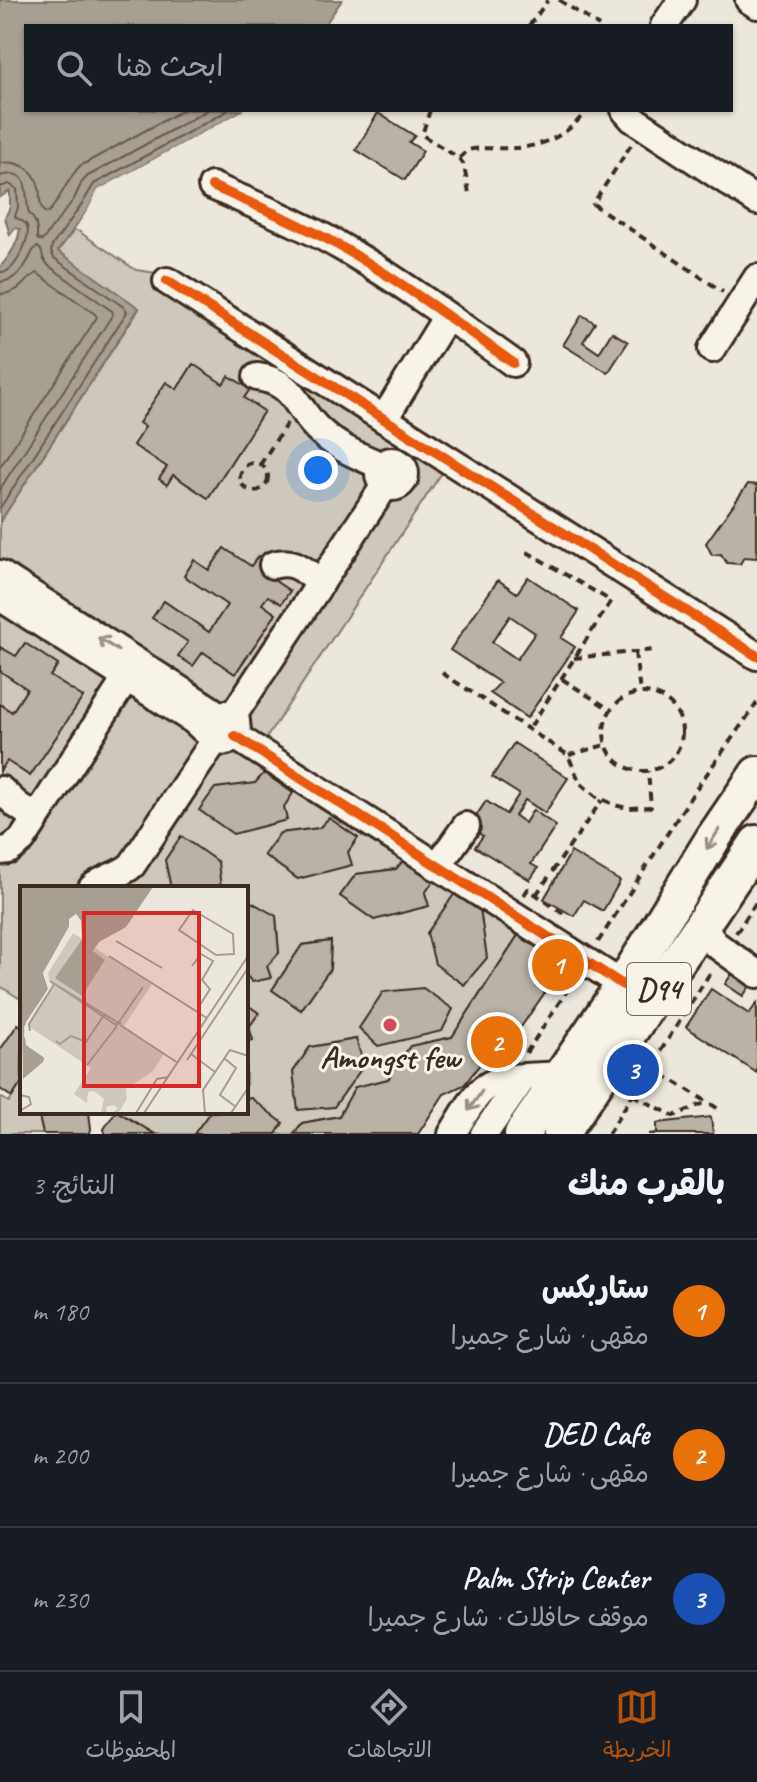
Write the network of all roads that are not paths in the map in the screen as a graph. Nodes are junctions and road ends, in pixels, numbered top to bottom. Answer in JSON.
{"nodes":[{"id":1,"x":682,"y":0,"type":"edge"},
{"id":2,"x":749,"y":0,"type":"edge"},
{"id":3,"x":757,"y":5,"type":"edge"},
{"id":4,"x":665,"y":24,"type":"edge"},
{"id":5,"x":634,"y":118,"type":"edge"},
{"id":6,"x":212,"y":186,"type":"dead end"},
{"id":7,"x":757,"y":201,"type":"edge"},
{"id":8,"x":757,"y":278,"type":"edge"},
{"id":9,"x":167,"y":281,"type":"dead end"},
{"id":10,"x":447,"y":316,"type":"junction"},
{"id":11,"x":712,"y":349,"type":"dead end"},
{"id":12,"x":513,"y":363,"type":"dead end"},
{"id":13,"x":257,"y":377,"type":"dead end"},
{"id":14,"x":384,"y":419,"type":"junction"},
{"id":15,"x":273,"y":565,"type":"dead end"},
{"id":16,"x":0,"y":574,"type":"edge"},
{"id":17,"x":321,"y":583,"type":"junction"},
{"id":18,"x":0,"y":597,"type":"edge"},
{"id":19,"x":757,"y":656,"type":"edge"},
{"id":20,"x":132,"y":670,"type":"junction"},
{"id":21,"x":223,"y":729,"type":"junction"},
{"id":22,"x":757,"y":774,"type":"edge"},
{"id":23,"x":1,"y":790,"type":"edge"},
{"id":24,"x":36,"y":818,"type":"junction"},
{"id":25,"x":466,"y":826,"type":"dead end"},
{"id":26,"x":757,"y":843,"type":"edge"},
{"id":27,"x":0,"y":851,"type":"edge"},
{"id":28,"x":437,"y":867,"type":"junction"},
{"id":29,"x":94,"y":886,"type":"edge"},
{"id":30,"x":702,"y":926,"type":"junction"},
{"id":31,"x":757,"y":974,"type":"edge"},
{"id":32,"x":623,"y":985,"type":"junction"},
{"id":33,"x":562,"y":1075,"type":"junction"},
{"id":34,"x":523,"y":1078,"type":"junction"},
{"id":35,"x":452,"y":1134,"type":"edge"},
{"id":36,"x":484,"y":1134,"type":"edge"},
{"id":37,"x":522,"y":1134,"type":"edge"},
{"id":38,"x":561,"y":1134,"type":"edge"}],
"edges":[{"from":1,"to":4,"type":"street"},
{"from":2,"to":3,"type":"street"},
{"from":5,"to":7,"type":"street"},
{"from":6,"to":10,"type":"street"},
{"from":8,"to":11,"type":"street"},
{"from":9,"to":14,"type":"street"},
{"from":10,"to":12,"type":"street"},
{"from":10,"to":14,"type":"street"},
{"from":13,"to":17,"type":"street"},
{"from":14,"to":19,"type":"street"},
{"from":15,"to":17,"type":"street"},
{"from":20,"to":16,"type":"street","one_way":true},
{"from":17,"to":21,"type":"street"},
{"from":18,"to":20,"type":"street"},
{"from":20,"to":21,"type":"street"},
{"from":20,"to":24,"type":"street"},
{"from":21,"to":28,"type":"street"},
{"from":21,"to":29,"type":"street"},
{"from":22,"to":32,"type":"main road","number":"D94","one_way":true},
{"from":23,"to":24,"type":"street"},
{"from":24,"to":27,"type":"street"},
{"from":25,"to":28,"type":"street"},
{"from":26,"to":30,"type":"main road","number":"D94"},
{"from":28,"to":32,"type":"street"},
{"from":30,"to":31,"type":"street"},
{"from":30,"to":38,"type":"main road","number":"D94"},
{"from":32,"to":33,"type":"main road","number":"D94"},
{"from":33,"to":34,"type":"street"},
{"from":33,"to":37,"type":"main road","number":"D94"},
{"from":34,"to":35,"type":"street","one_way":true},
{"from":34,"to":36,"type":"street"}]}
